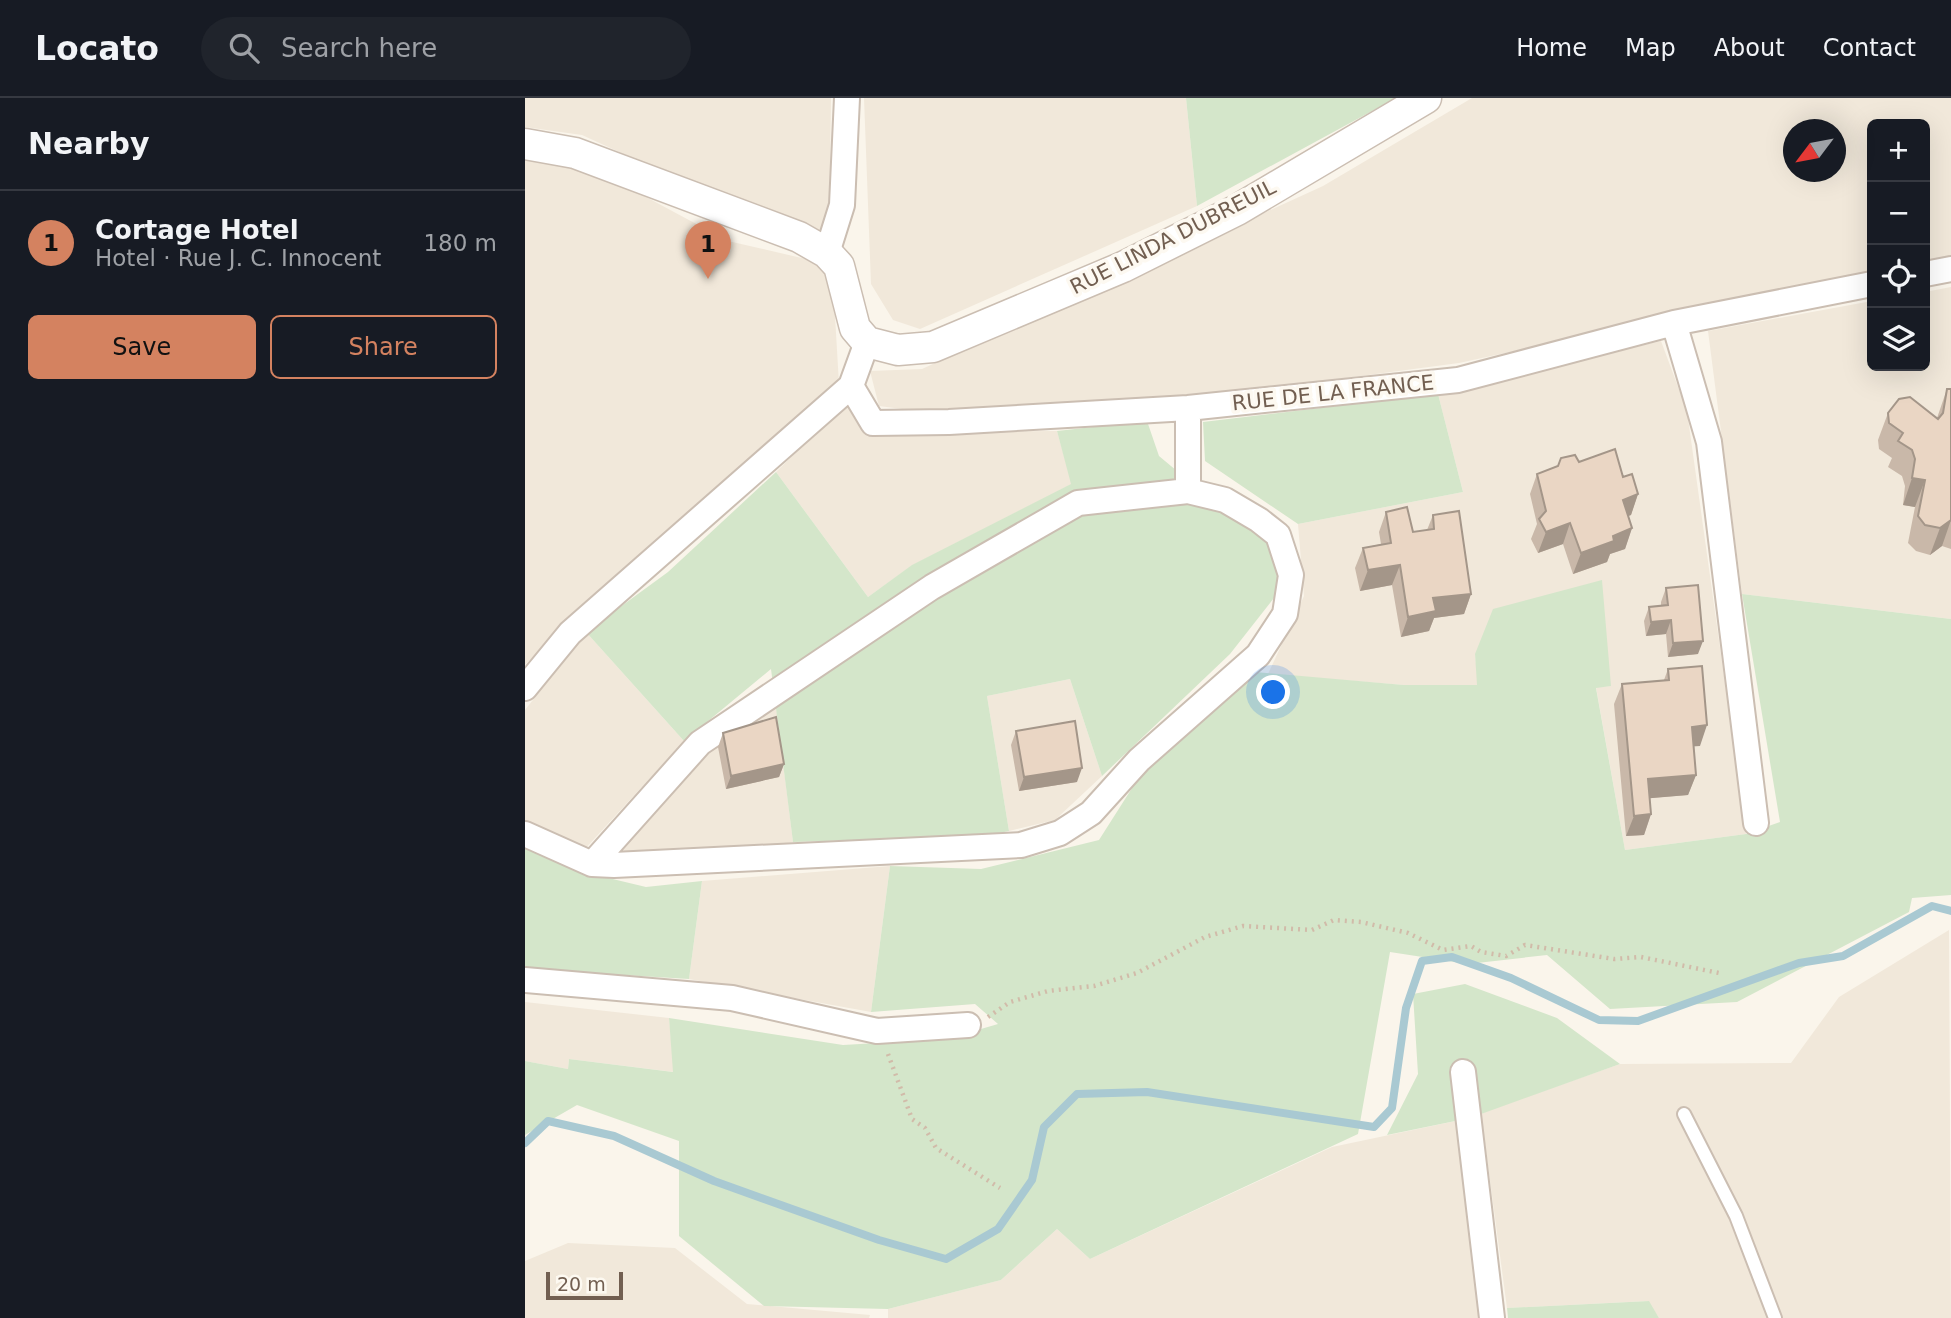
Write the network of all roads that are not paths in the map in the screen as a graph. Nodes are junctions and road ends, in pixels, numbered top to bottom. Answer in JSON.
{"nodes":[{"id":1,"x":847,"y":98,"type":"edge"},
{"id":2,"x":1426,"y":98,"type":"edge"},
{"id":3,"x":525,"y":144,"type":"edge"},
{"id":4,"x":827,"y":253,"type":"junction"},
{"id":5,"x":1951,"y":269,"type":"edge"},
{"id":6,"x":1930,"y":273,"type":"edge"},
{"id":7,"x":1867,"y":285,"type":"edge"},
{"id":8,"x":1674,"y":323,"type":"junction"},
{"id":9,"x":867,"y":342,"type":"junction"},
{"id":10,"x":851,"y":386,"type":"junction"},
{"id":11,"x":1188,"y":408,"type":"junction"},
{"id":12,"x":1188,"y":491,"type":"junction"},
{"id":13,"x":525,"y":688,"type":"edge"},
{"id":14,"x":1756,"y":823,"type":"dead end"},
{"id":15,"x":525,"y":834,"type":"edge"},
{"id":16,"x":592,"y":864,"type":"junction"},
{"id":17,"x":525,"y":980,"type":"edge"},
{"id":18,"x":968,"y":1025,"type":"road end"},
{"id":19,"x":1463,"y":1072,"type":"dead end"},
{"id":20,"x":1684,"y":1114,"type":"dead end"},
{"id":21,"x":1492,"y":1318,"type":"edge"},
{"id":22,"x":1775,"y":1318,"type":"edge"}],
"edges":[{"from":1,"to":4,"type":"street"},
{"from":2,"to":9,"type":"street","name":"RUE LINDA DUBREUIL"},
{"from":3,"to":4,"type":"street"},
{"from":4,"to":9,"type":"street"},
{"from":5,"to":6,"type":"street"},
{"from":7,"to":8,"type":"street","name":"RUE DE LA FRANCE"},
{"from":8,"to":11,"type":"street","name":"RUE DE LA FRANCE"},
{"from":8,"to":14,"type":"street"},
{"from":9,"to":10,"type":"street"},
{"from":10,"to":11,"type":"street","name":"RUE DE LA FRANCE"},
{"from":10,"to":13,"type":"street"},
{"from":11,"to":12,"type":"street"},
{"from":12,"to":16,"type":"street"},
{"from":12,"to":16,"type":"street"},
{"from":15,"to":16,"type":"street"},
{"from":17,"to":18,"type":"street"},
{"from":19,"to":21,"type":"street"},
{"from":20,"to":22,"type":"lane"}]}
